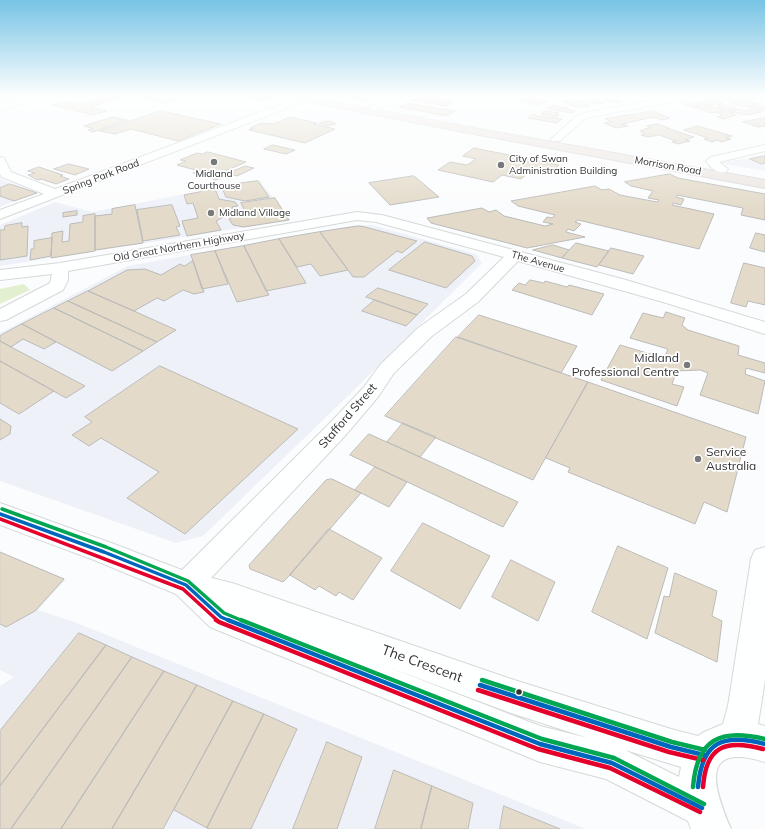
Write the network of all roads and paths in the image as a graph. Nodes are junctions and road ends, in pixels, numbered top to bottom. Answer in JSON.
{"nodes":[{"id":1,"x":212,"y":134,"type":"edge"},
{"id":2,"x":504,"y":134,"type":"edge"},
{"id":3,"x":524,"y":134,"type":"edge"},
{"id":4,"x":562,"y":134,"type":"edge"},
{"id":5,"x":556,"y":139,"type":"junction"},
{"id":6,"x":765,"y":148,"type":"edge"},
{"id":7,"x":0,"y":160,"type":"edge"},
{"id":8,"x":722,"y":170,"type":"junction"},
{"id":9,"x":765,"y":177,"type":"edge"},
{"id":10,"x":765,"y":184,"type":"edge"},
{"id":11,"x":56,"y":194,"type":"junction"},
{"id":12,"x":0,"y":215,"type":"edge"},
{"id":13,"x":357,"y":216,"type":"joint"},
{"id":14,"x":515,"y":255,"type":"junction"},
{"id":15,"x":60,"y":268,"type":"junction"},
{"id":16,"x":0,"y":276,"type":"edge"},
{"id":17,"x":717,"y":312,"type":"junction"},
{"id":18,"x":0,"y":316,"type":"edge"},
{"id":19,"x":765,"y":317,"type":"edge"},
{"id":20,"x":765,"y":328,"type":"edge"},
{"id":21,"x":0,"y":514,"type":"edge"},
{"id":22,"x":765,"y":559,"type":"edge"},
{"id":23,"x":186,"y":585,"type":"junction"},
{"id":24,"x":751,"y":741,"type":"edge"},
{"id":25,"x":704,"y":755,"type":"junction"},
{"id":26,"x":706,"y":818,"type":"edge"}],
"edges":[{"from":1,"to":11,"type":"street","name":"Spring Park Road"},
{"from":2,"to":10,"type":"main road","name":"Morrison Road"},
{"from":3,"to":5,"type":"main road","name":"Morrison Road"},
{"from":4,"to":5,"type":"street"},
{"from":5,"to":8,"type":"main road","name":"Morrison Road"},
{"from":6,"to":8,"type":"street"},
{"from":7,"to":11,"type":"street"},
{"from":8,"to":9,"type":"main road","name":"Morrison Road"},
{"from":11,"to":12,"type":"street","name":"Spring Park Road"},
{"from":13,"to":14,"type":"street","name":"The Avenue"},
{"from":13,"to":15,"type":"street","name":"Old Great Northern Highway"},
{"from":14,"to":17,"type":"street","name":"The Avenue"},
{"from":14,"to":23,"type":"street","name":"Stafford Street"},
{"from":15,"to":16,"type":"street","name":"Old Great Northern Highway"},
{"from":15,"to":18,"type":"street"},
{"from":17,"to":19,"type":"street","name":"The Avenue"},
{"from":17,"to":20,"type":"street","name":"The Avenue"},
{"from":21,"to":23,"type":"street","name":"The Crescent"},
{"from":22,"to":24,"type":"street"},
{"from":23,"to":25,"type":"street","name":"The Crescent"},
{"from":23,"to":26,"type":"street","name":"The Crescent"},
{"from":24,"to":25,"type":"street"},
{"from":25,"to":26,"type":"street"}]}
